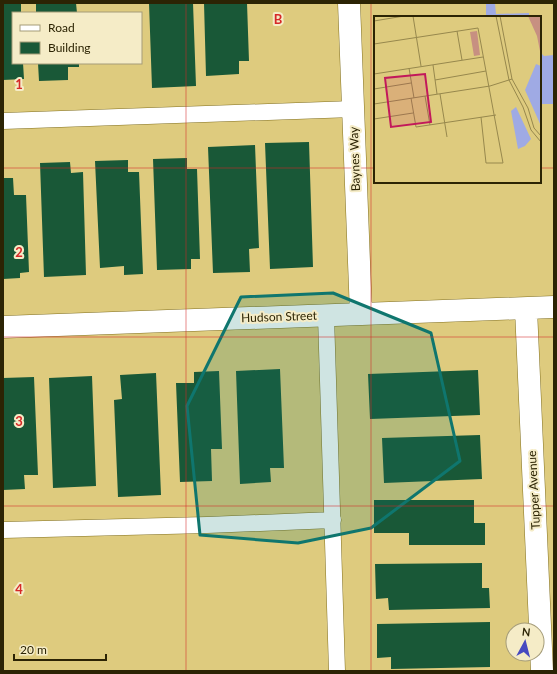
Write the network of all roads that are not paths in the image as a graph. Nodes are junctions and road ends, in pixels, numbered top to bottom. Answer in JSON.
{"nodes":[{"id":1,"x":349,"y":3,"type":"edge"},
{"id":2,"x":353,"y":109,"type":"junction"},
{"id":3,"x":3,"y":121,"type":"edge"},
{"id":4,"x":554,"y":308,"type":"edge"},
{"id":5,"x":526,"y":309,"type":"junction"},
{"id":6,"x":361,"y":314,"type":"junction"},
{"id":7,"x":326,"y":316,"type":"junction"},
{"id":8,"x":3,"y":327,"type":"edge"},
{"id":9,"x":333,"y":520,"type":"junction"},
{"id":10,"x":3,"y":530,"type":"edge"},
{"id":11,"x":337,"y":671,"type":"edge"},
{"id":12,"x":542,"y":671,"type":"edge"}],
"edges":[{"from":1,"to":2,"type":"street","name":"Baynes Way"},
{"from":2,"to":3,"type":"lane"},
{"from":2,"to":6,"type":"street","name":"Baynes Way"},
{"from":4,"to":5,"type":"street","name":"Hudson Street"},
{"from":5,"to":6,"type":"street","name":"Hudson Street"},
{"from":5,"to":12,"type":"street","name":"Tupper Avenue"},
{"from":6,"to":7,"type":"street","name":"Hudson Street"},
{"from":7,"to":8,"type":"street","name":"Hudson Street"},
{"from":7,"to":9,"type":"lane"},
{"from":9,"to":10,"type":"lane"},
{"from":9,"to":11,"type":"lane"}]}
